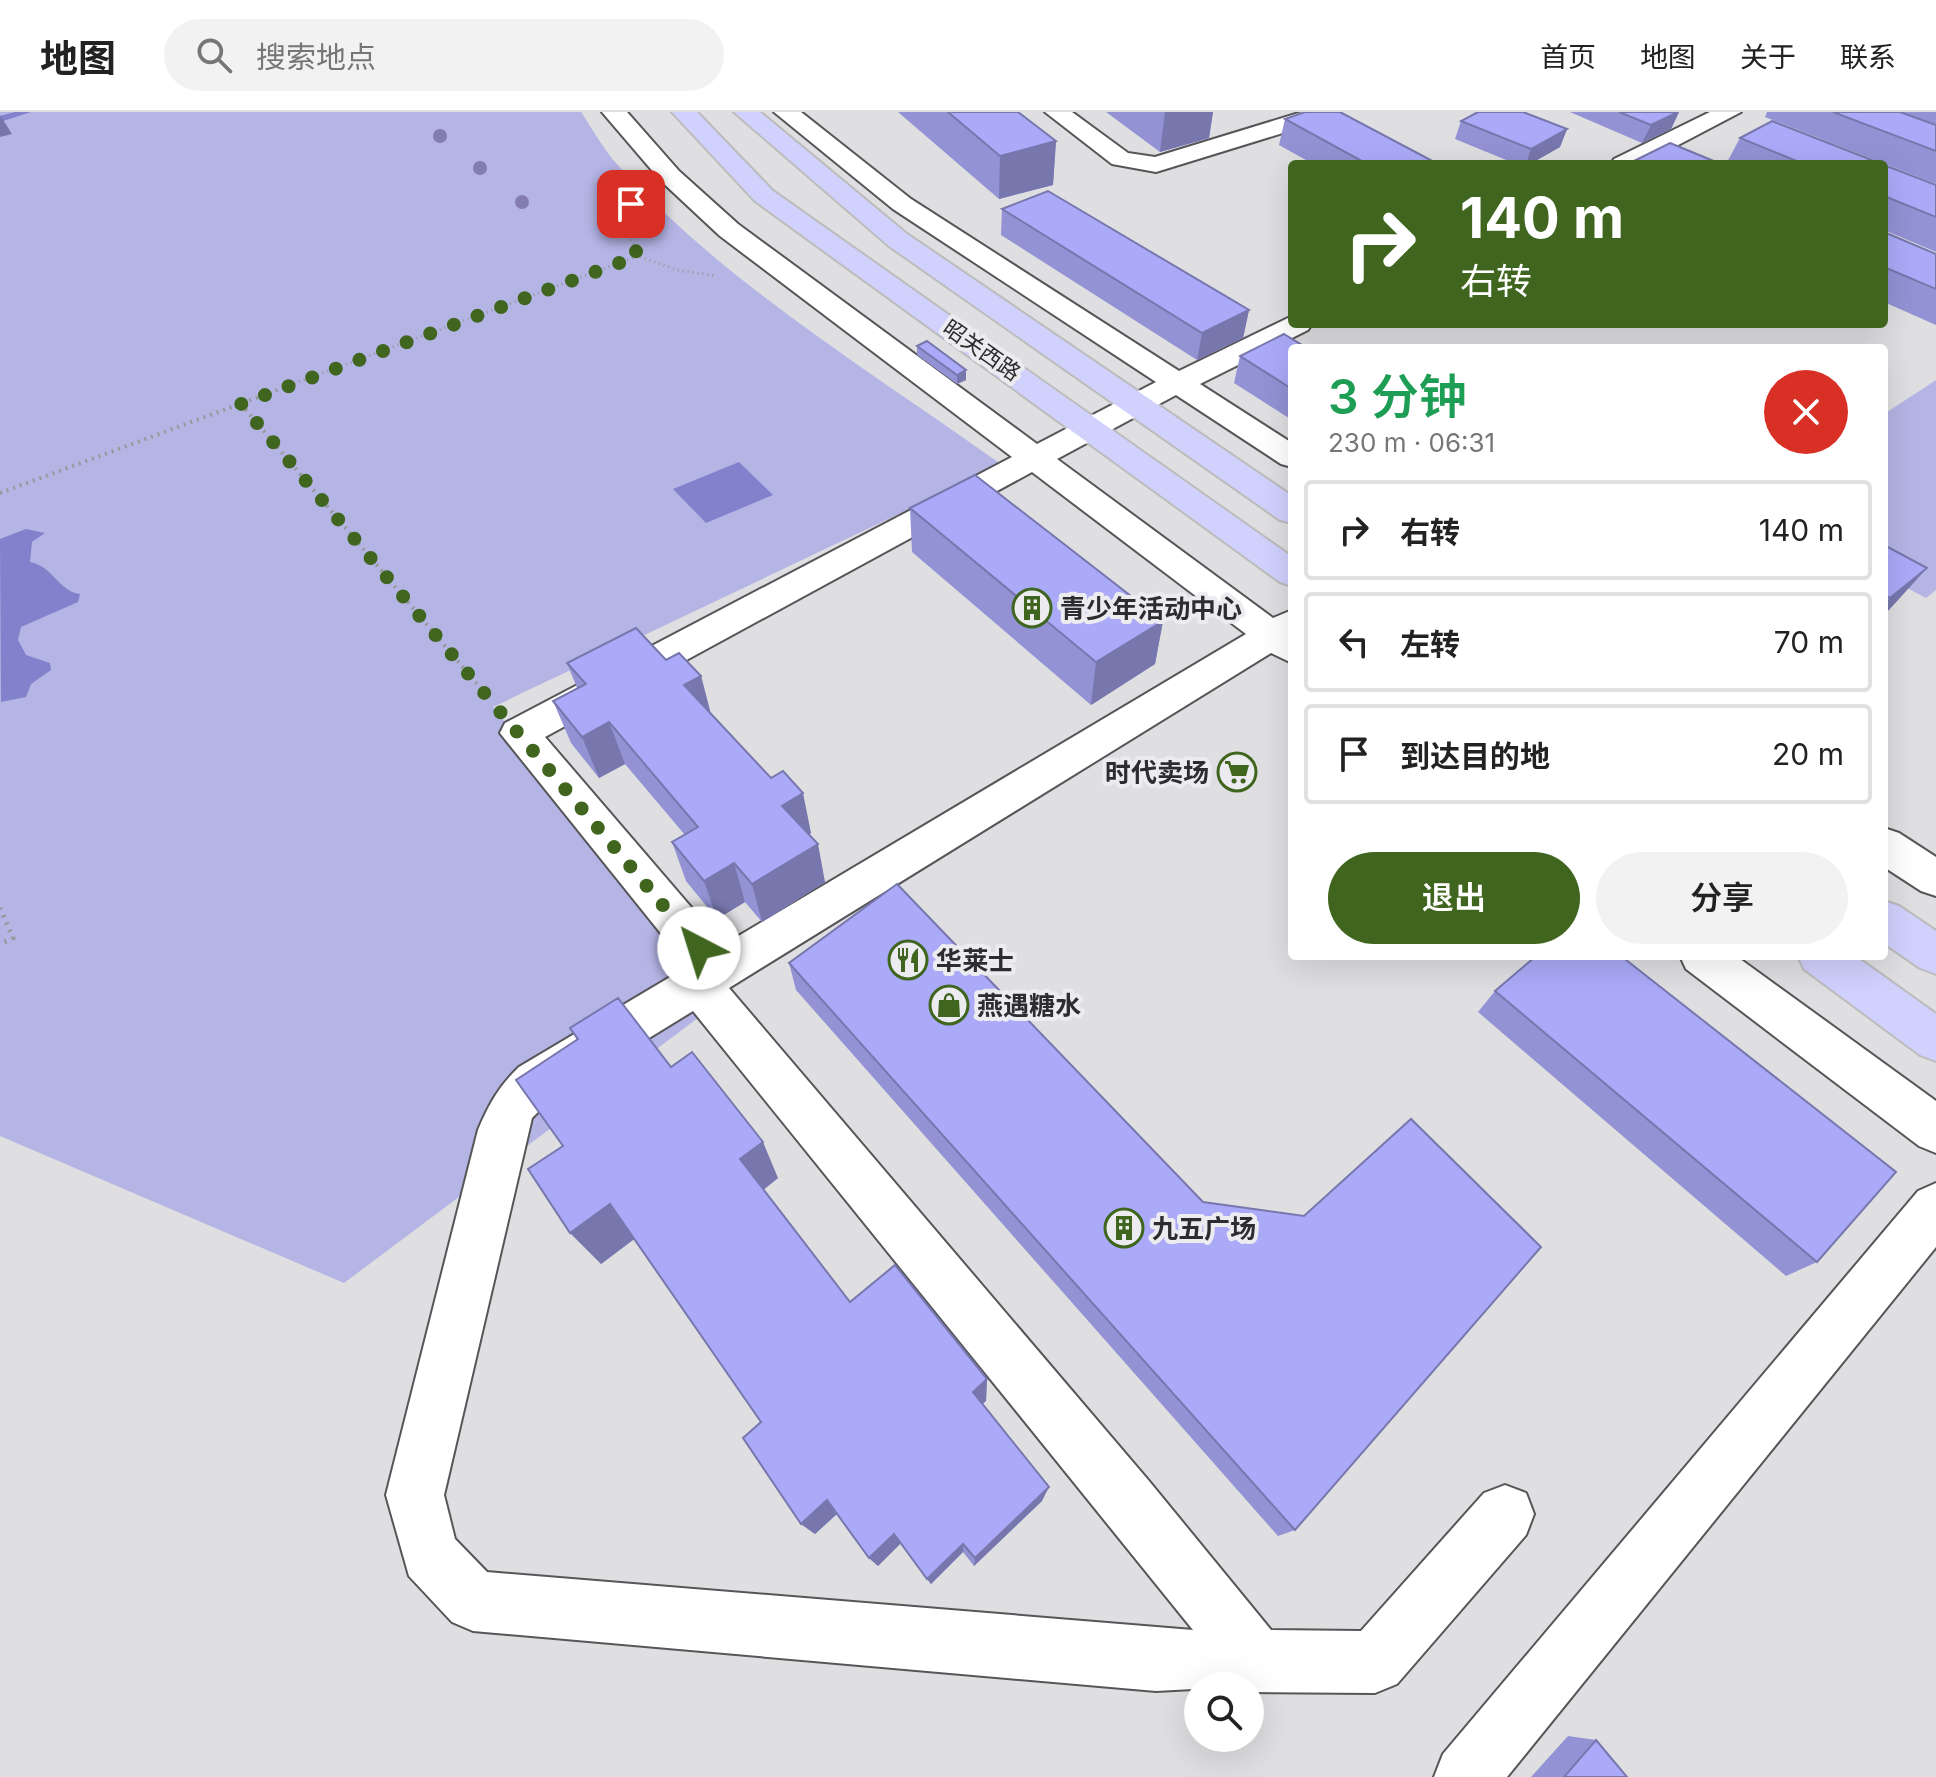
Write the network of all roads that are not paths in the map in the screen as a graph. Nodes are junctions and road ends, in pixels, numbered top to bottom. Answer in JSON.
{"nodes":[{"id":1,"x":614,"y":112,"type":"edge"},
{"id":2,"x":684,"y":112,"type":"edge"},
{"id":3,"x":746,"y":112,"type":"edge"},
{"id":4,"x":786,"y":112,"type":"edge"},
{"id":5,"x":1057,"y":112,"type":"edge"},
{"id":6,"x":1327,"y":112,"type":"edge"},
{"id":7,"x":1729,"y":112,"type":"edge"},
{"id":8,"x":1631,"y":160,"type":"edge"},
{"id":9,"x":1290,"y":328,"type":"edge"},
{"id":10,"x":1179,"y":382,"type":"junction"},
{"id":11,"x":1135,"y":404,"type":"junction"},
{"id":12,"x":1090,"y":427,"type":"junction"},
{"id":13,"x":1288,"y":454,"type":"edge"},
{"id":14,"x":1034,"y":457,"type":"junction"},
{"id":15,"x":1288,"y":509,"type":"edge"},
{"id":16,"x":1288,"y":571,"type":"edge"},
{"id":17,"x":1285,"y":636,"type":"edge"},
{"id":18,"x":1888,"y":848,"type":"edge"},
{"id":19,"x":1936,"y":879,"type":"edge"},
{"id":20,"x":1888,"y":922,"type":"edge"},
{"id":21,"x":1936,"y":955,"type":"edge"},
{"id":22,"x":1707,"y":960,"type":"edge"},
{"id":23,"x":1826,"y":960,"type":"edge"},
{"id":24,"x":698,"y":965,"type":"junction"},
{"id":25,"x":1936,"y":1040,"type":"edge"},
{"id":26,"x":1936,"y":1130,"type":"edge"},
{"id":27,"x":1936,"y":1208,"type":"edge"},
{"id":28,"x":1505,"y":1514,"type":"dead end"},
{"id":29,"x":1257,"y":1661,"type":"junction"},
{"id":30,"x":1466,"y":1777,"type":"edge"}],
"edges":[{"from":1,"to":14,"type":"street"},
{"from":2,"to":12,"type":"main road","name":"昭关西路"},
{"from":3,"to":11,"type":"main road","name":"昭关西路"},
{"from":4,"to":10,"type":"street"},
{"from":5,"to":6,"type":"street"},
{"from":7,"to":8,"type":"street"},
{"from":9,"to":10,"type":"street"},
{"from":10,"to":11,"type":"street"},
{"from":10,"to":13,"type":"street"},
{"from":11,"to":12,"type":"street"},
{"from":11,"to":15,"type":"main road","name":"昭关西路"},
{"from":12,"to":14,"type":"street"},
{"from":12,"to":16,"type":"main road","name":"昭关西路"},
{"from":14,"to":17,"type":"street"},
{"from":14,"to":24,"type":"street"},
{"from":17,"to":24,"type":"street"},
{"from":18,"to":19,"type":"street"},
{"from":20,"to":21,"type":"main road"},
{"from":22,"to":26,"type":"street"},
{"from":23,"to":25,"type":"main road"},
{"from":24,"to":29,"type":"street"},
{"from":24,"to":29,"type":"street"},
{"from":27,"to":30,"type":"street"},
{"from":28,"to":29,"type":"street"}]}
